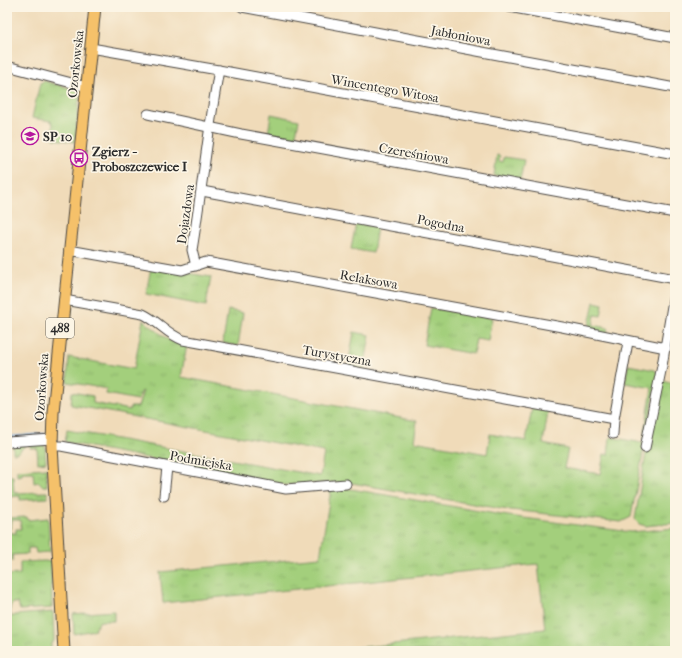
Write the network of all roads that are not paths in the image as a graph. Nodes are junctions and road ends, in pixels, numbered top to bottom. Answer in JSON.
{"nodes":[{"id":1,"x":95,"y":7,"type":"edge"},
{"id":2,"x":242,"y":7,"type":"edge"},
{"id":3,"x":509,"y":7,"type":"edge"},
{"id":4,"x":675,"y":38,"type":"edge"},
{"id":5,"x":91,"y":48,"type":"junction"},
{"id":6,"x":7,"y":66,"type":"edge"},
{"id":7,"x":219,"y":70,"type":"junction"},
{"id":8,"x":87,"y":87,"type":"junction"},
{"id":9,"x":675,"y":88,"type":"edge"},
{"id":10,"x":148,"y":114,"type":"dead end"},
{"id":11,"x":210,"y":128,"type":"junction"},
{"id":12,"x":675,"y":154,"type":"edge"},
{"id":13,"x":202,"y":191,"type":"junction"},
{"id":14,"x":675,"y":213,"type":"edge"},
{"id":15,"x":69,"y":250,"type":"junction"},
{"id":16,"x":196,"y":266,"type":"junction"},
{"id":17,"x":675,"y":279,"type":"edge"},
{"id":18,"x":675,"y":288,"type":"edge"},
{"id":19,"x":64,"y":300,"type":"junction"},
{"id":20,"x":628,"y":342,"type":"junction"},
{"id":21,"x":666,"y":348,"type":"junction"},
{"id":22,"x":614,"y":419,"type":"junction"},
{"id":23,"x":612,"y":434,"type":"dead end"},
{"id":24,"x":7,"y":442,"type":"edge"},
{"id":25,"x":52,"y":443,"type":"junction"},
{"id":26,"x":645,"y":448,"type":"dead end"},
{"id":27,"x":167,"y":468,"type":"junction"},
{"id":28,"x":346,"y":484,"type":"dead end"},
{"id":29,"x":164,"y":496,"type":"dead end"},
{"id":30,"x":64,"y":651,"type":"edge"}],
"edges":[{"from":1,"to":5,"type":"main road","name":"Ozorkowska","number":"488"},
{"from":2,"to":9,"type":"street","name":"Jabłoniowa"},
{"from":3,"to":4,"type":"street"},
{"from":5,"to":7,"type":"street","name":"Wincentego Witosa"},
{"from":5,"to":8,"type":"main road","name":"Ozorkowska","number":"488"},
{"from":6,"to":8,"type":"street"},
{"from":7,"to":11,"type":"street","name":"Dojazdowa"},
{"from":7,"to":12,"type":"street","name":"Wincentego Witosa"},
{"from":8,"to":15,"type":"main road","name":"Ozorkowska","number":"488"},
{"from":10,"to":11,"type":"street","name":"Czereśniowa"},
{"from":11,"to":13,"type":"street","name":"Dojazdowa"},
{"from":11,"to":14,"type":"street","name":"Czereśniowa"},
{"from":13,"to":16,"type":"street","name":"Dojazdowa"},
{"from":13,"to":17,"type":"street","name":"Pogodna"},
{"from":15,"to":16,"type":"street","name":"Relaksowa"},
{"from":15,"to":19,"type":"main road","name":"Ozorkowska","number":"488"},
{"from":16,"to":20,"type":"street","name":"Relaksowa"},
{"from":18,"to":21,"type":"street"},
{"from":19,"to":22,"type":"street","name":"Turystyczna"},
{"from":19,"to":25,"type":"main road","name":"Ozorkowska","number":"488"},
{"from":20,"to":21,"type":"street","name":"Relaksowa"},
{"from":20,"to":22,"type":"street"},
{"from":21,"to":26,"type":"street"},
{"from":22,"to":23,"type":"street"},
{"from":24,"to":25,"type":"street","name":"Podmiejska"},
{"from":25,"to":27,"type":"street","name":"Podmiejska"},
{"from":25,"to":30,"type":"main road","name":"Ozorkowska","number":"488"},
{"from":27,"to":28,"type":"street","name":"Podmiejska"},
{"from":27,"to":29,"type":"street"}]}
